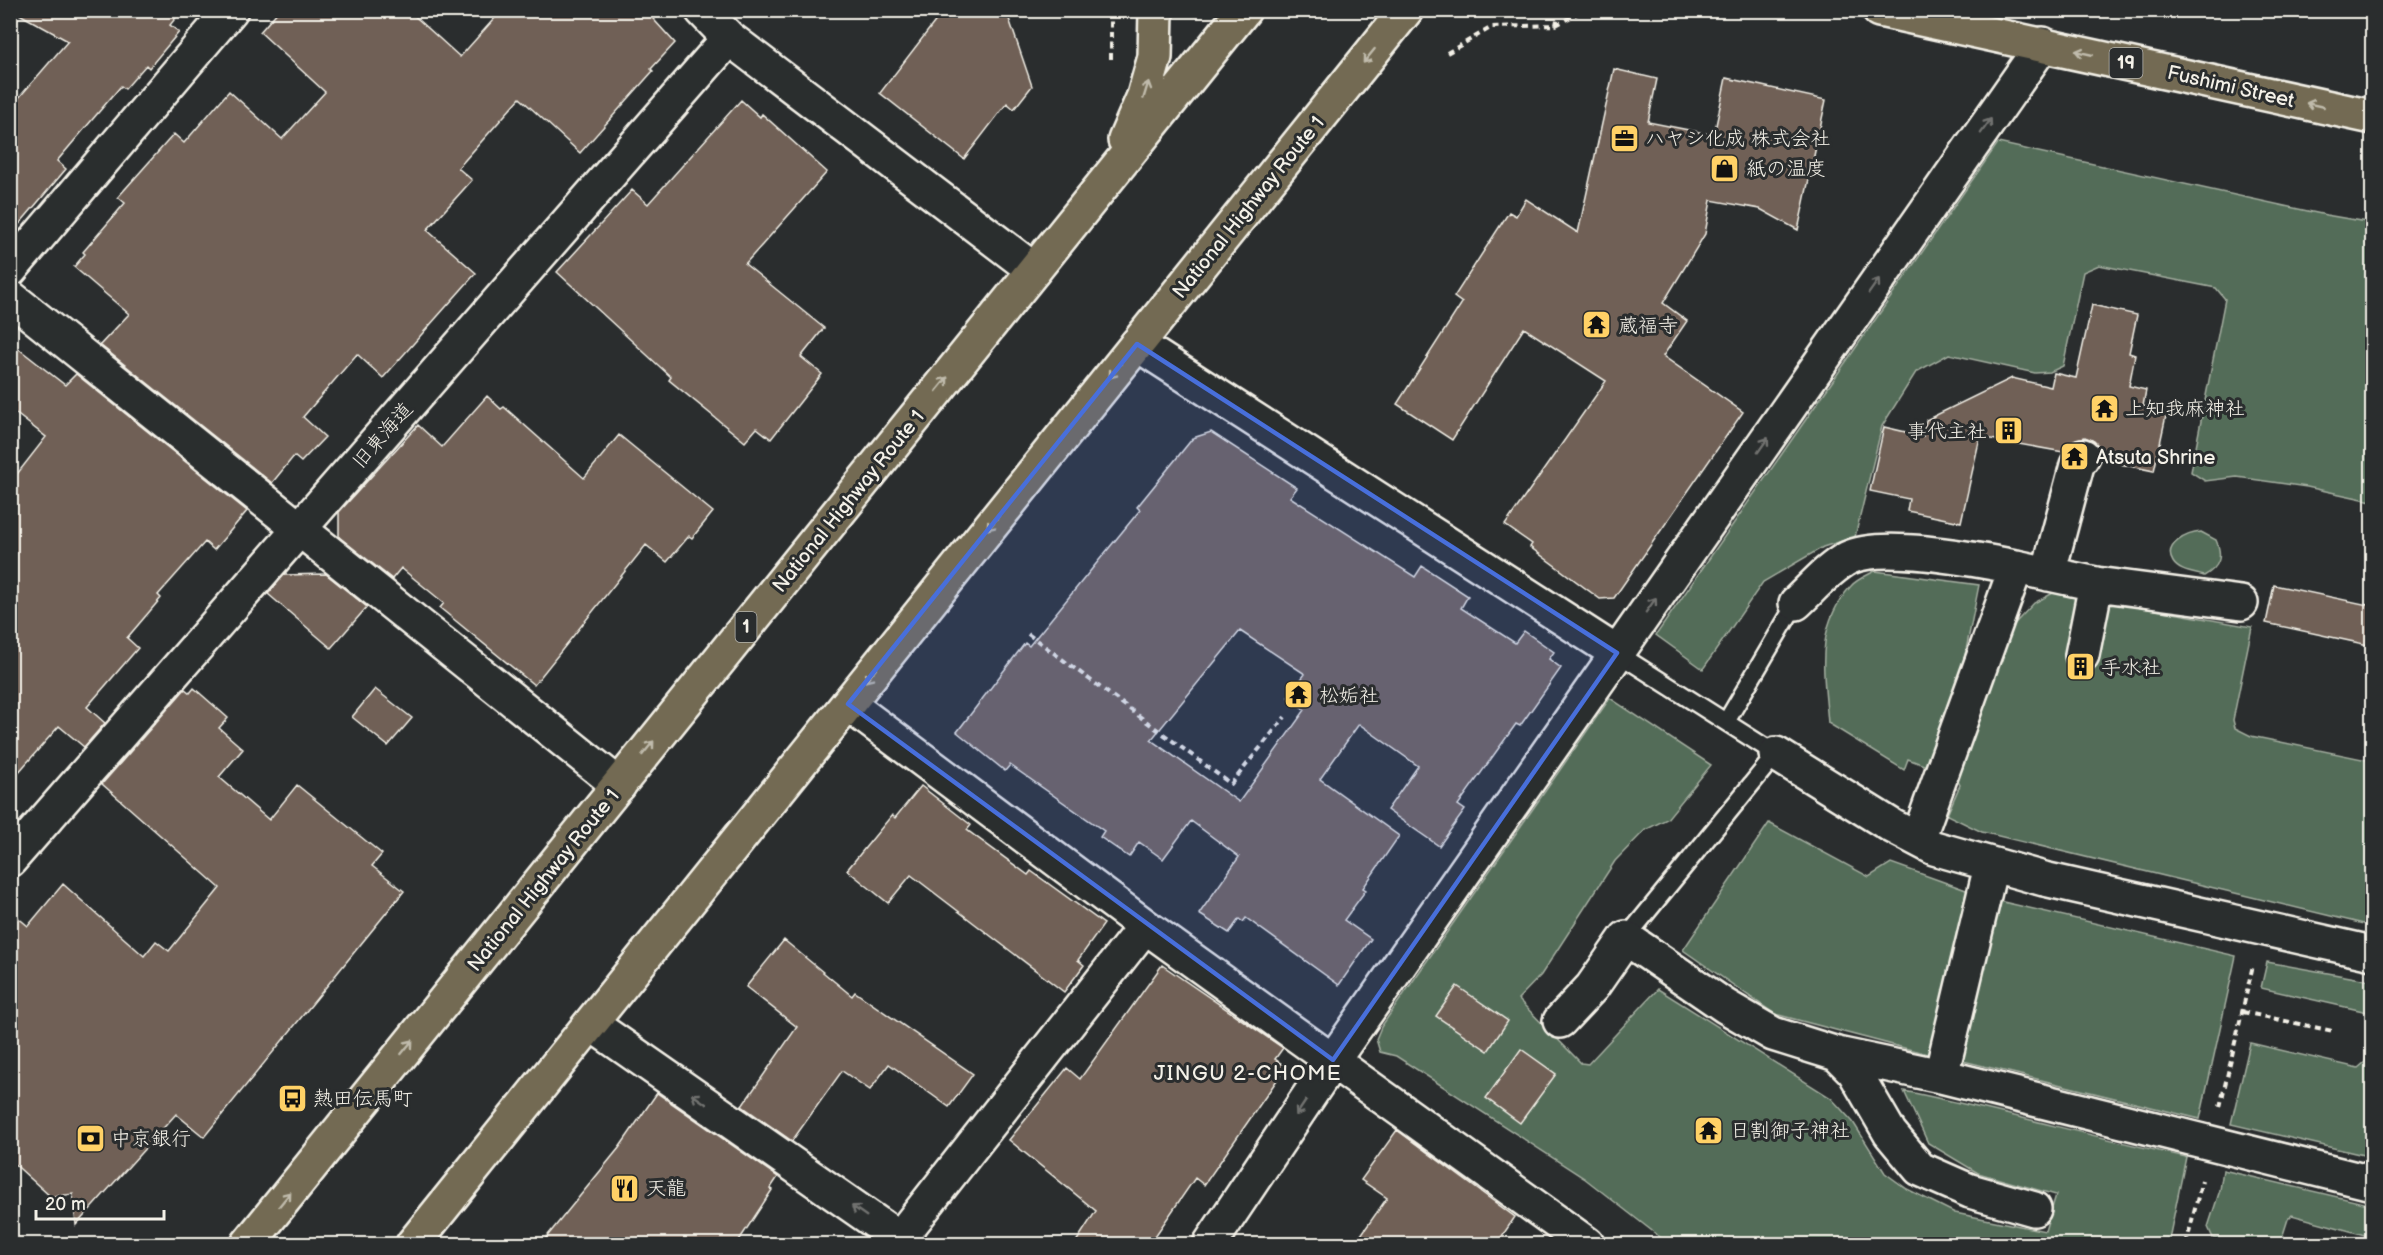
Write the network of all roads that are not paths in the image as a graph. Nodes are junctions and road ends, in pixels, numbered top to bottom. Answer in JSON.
{"nodes":[{"id":1,"x":231,"y":10,"type":"edge"},
{"id":2,"x":702,"y":10,"type":"edge"},
{"id":3,"x":1156,"y":10,"type":"edge"},
{"id":4,"x":1244,"y":10,"type":"edge"},
{"id":5,"x":1406,"y":10,"type":"edge"},
{"id":6,"x":1879,"y":10,"type":"edge"},
{"id":7,"x":729,"y":38,"type":"junction"},
{"id":8,"x":2043,"y":44,"type":"junction"},
{"id":9,"x":2373,"y":117,"type":"edge"},
{"id":10,"x":1106,"y":182,"type":"junction"},
{"id":11,"x":10,"y":270,"type":"edge"},
{"id":12,"x":1034,"y":270,"type":"junction"},
{"id":13,"x":10,"y":297,"type":"edge"},
{"id":14,"x":1137,"y":344,"type":"junction"},
{"id":15,"x":2083,"y":456,"type":"dead end"},
{"id":16,"x":300,"y":529,"type":"junction"},
{"id":17,"x":2016,"y":567,"type":"junction"},
{"id":18,"x":2048,"y":574,"type":"junction"},
{"id":19,"x":2096,"y":584,"type":"junction"},
{"id":20,"x":1809,"y":586,"type":"joint"},
{"id":21,"x":2241,"y":603,"type":"dead end"},
{"id":22,"x":1617,"y":653,"type":"junction"},
{"id":23,"x":2082,"y":655,"type":"dead end"},
{"id":24,"x":848,"y":704,"type":"junction"},
{"id":25,"x":1726,"y":722,"type":"junction"},
{"id":26,"x":1776,"y":754,"type":"junction"},
{"id":27,"x":619,"y":785,"type":"junction"},
{"id":28,"x":1918,"y":839,"type":"junction"},
{"id":29,"x":10,"y":860,"type":"edge"},
{"id":30,"x":1990,"y":866,"type":"junction"},
{"id":31,"x":1145,"y":926,"type":"junction"},
{"id":32,"x":1626,"y":938,"type":"junction"},
{"id":33,"x":2373,"y":953,"type":"edge"},
{"id":34,"x":1560,"y":1021,"type":"dead end"},
{"id":35,"x":591,"y":1024,"type":"junction"},
{"id":36,"x":1837,"y":1054,"type":"junction"},
{"id":37,"x":1333,"y":1060,"type":"junction"},
{"id":38,"x":1941,"y":1076,"type":"junction"},
{"id":39,"x":2373,"y":1183,"type":"edge"},
{"id":40,"x":2034,"y":1209,"type":"dead end"},
{"id":41,"x":903,"y":1242,"type":"edge"},
{"id":42,"x":1579,"y":1242,"type":"edge"},
{"id":43,"x":248,"y":1245,"type":"edge"},
{"id":44,"x":413,"y":1245,"type":"edge"},
{"id":45,"x":1210,"y":1245,"type":"edge"}],
"edges":[{"from":1,"to":11,"type":"street"},
{"from":2,"to":7,"type":"street"},
{"from":10,"to":3,"type":"highway","one_way":true},
{"from":4,"to":10,"type":"highway","name":"National Highway Route 1","number":"1"},
{"from":5,"to":14,"type":"highway","name":"National Highway Route 1","one_way":true},
{"from":6,"to":8,"type":"highway","name":"Fushimi Street","number":"19"},
{"from":7,"to":12,"type":"street"},
{"from":7,"to":16,"type":"street","name":"旧東海道"},
{"from":9,"to":8,"type":"highway","name":"Fushimi Street","number":"19","one_way":true},
{"from":22,"to":8,"type":"street","one_way":true},
{"from":10,"to":12,"type":"highway","name":"National Highway Route 1","number":"1"},
{"from":27,"to":12,"type":"highway","name":"National Highway Route 1","number":"1","one_way":true},
{"from":13,"to":16,"type":"street"},
{"from":14,"to":22,"type":"street"},
{"from":14,"to":24,"type":"highway","name":"National Highway Route 1","one_way":true},
{"from":15,"to":18,"type":"street"},
{"from":16,"to":27,"type":"street"},
{"from":16,"to":29,"type":"street","name":"旧東海道"},
{"from":17,"to":18,"type":"street"},
{"from":17,"to":20,"type":"street"},
{"from":17,"to":28,"type":"street"},
{"from":18,"to":19,"type":"street"},
{"from":19,"to":21,"type":"street"},
{"from":19,"to":23,"type":"street"},
{"from":20,"to":25,"type":"lane"},
{"from":22,"to":25,"type":"lane"},
{"from":22,"to":37,"type":"street"},
{"from":24,"to":31,"type":"street"},
{"from":24,"to":35,"type":"highway","name":"National Highway Route 1"},
{"from":25,"to":26,"type":"lane"},
{"from":26,"to":28,"type":"street"},
{"from":26,"to":32,"type":"lane"},
{"from":43,"to":27,"type":"highway","name":"National Highway Route 1","number":"1","one_way":true},
{"from":28,"to":30,"type":"street"},
{"from":30,"to":33,"type":"street"},
{"from":30,"to":38,"type":"street"},
{"from":31,"to":37,"type":"street"},
{"from":31,"to":41,"type":"street"},
{"from":32,"to":34,"type":"street"},
{"from":32,"to":36,"type":"street"},
{"from":41,"to":35,"type":"street","one_way":true},
{"from":35,"to":44,"type":"highway","name":"National Highway Route 1"},
{"from":36,"to":38,"type":"street"},
{"from":36,"to":40,"type":"street"},
{"from":37,"to":42,"type":"street"},
{"from":37,"to":45,"type":"street","one_way":true},
{"from":38,"to":39,"type":"street"}]}
